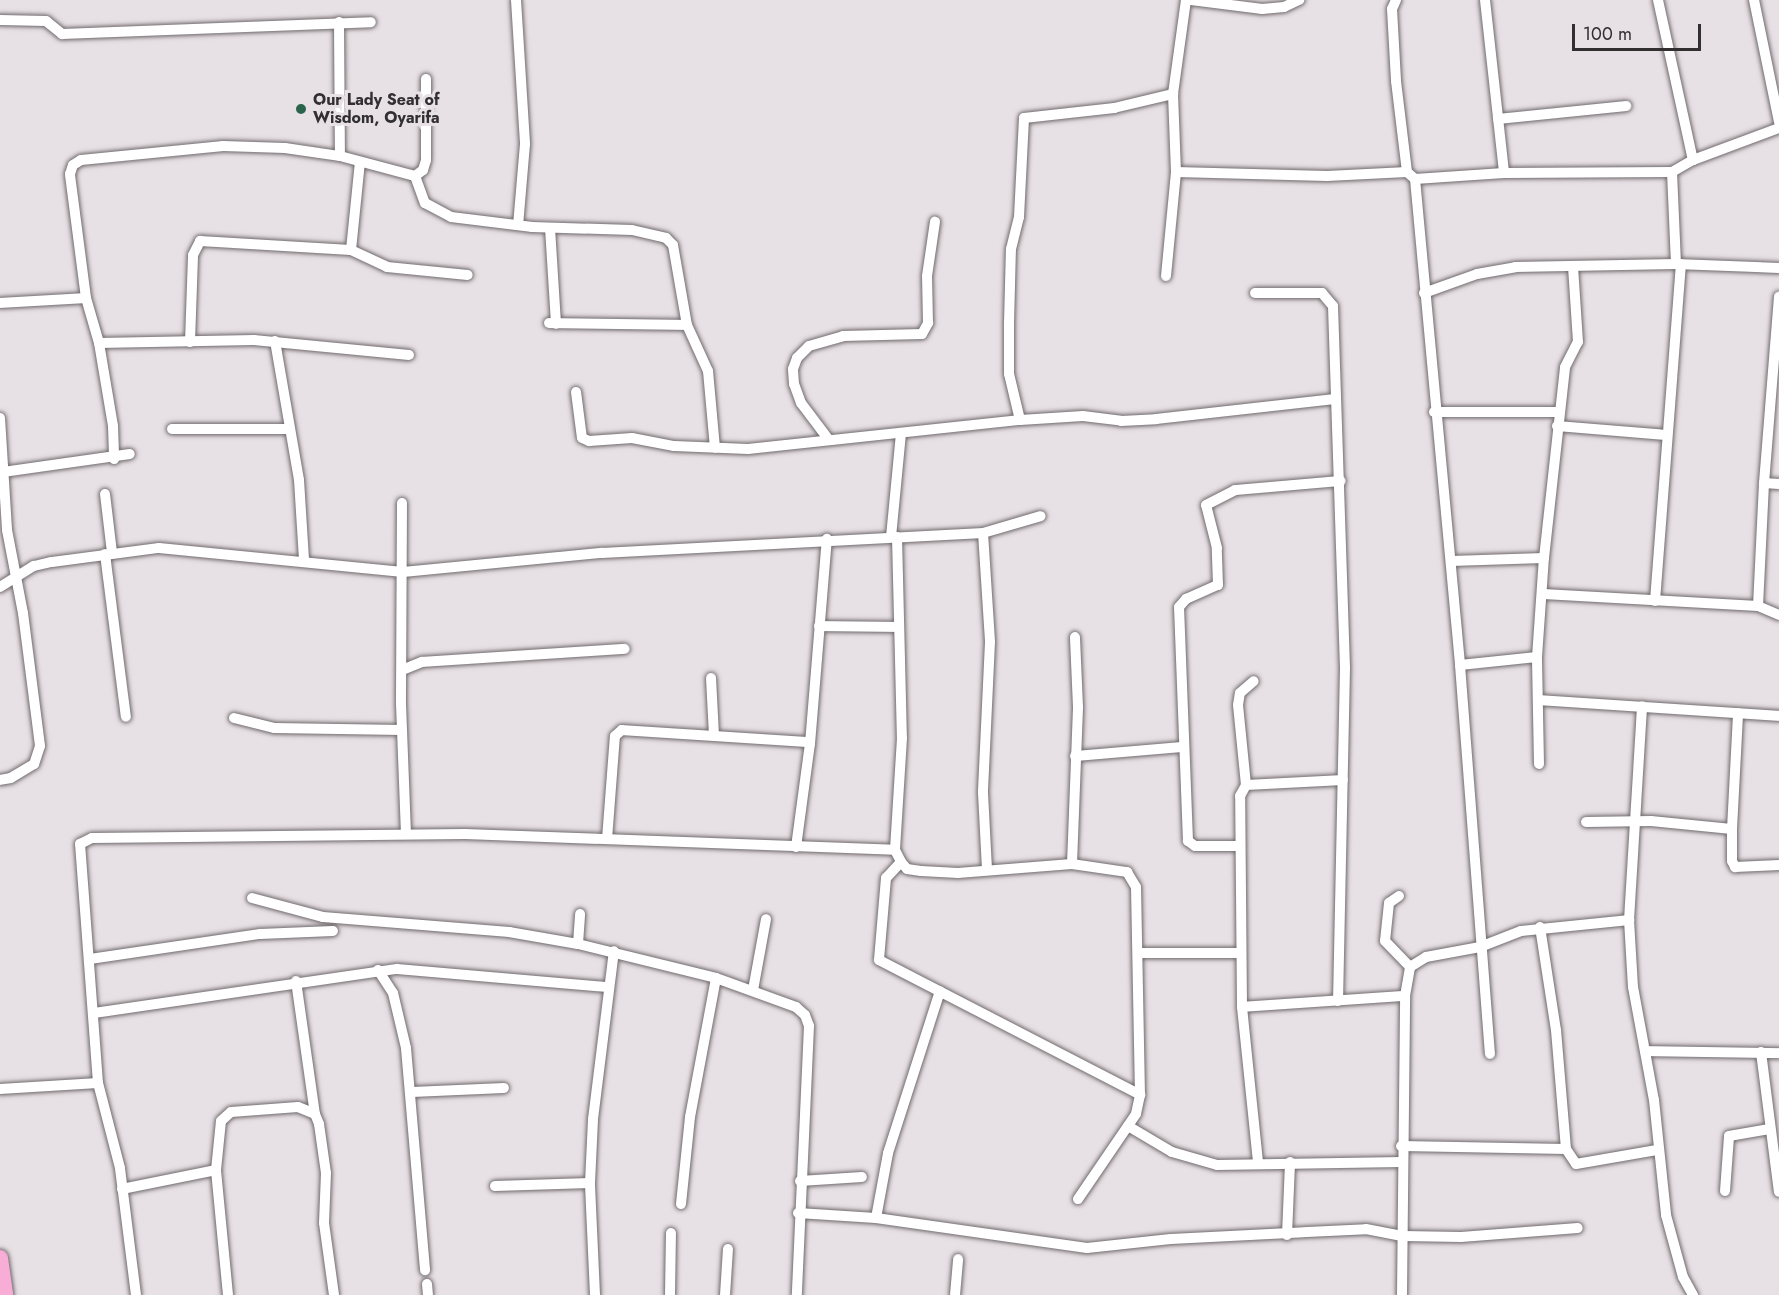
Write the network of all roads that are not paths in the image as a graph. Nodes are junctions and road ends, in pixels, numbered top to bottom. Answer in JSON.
{"nodes":[{"id":1,"x":516,"y":0,"type":"edge"},
{"id":2,"x":1186,"y":0,"type":"edge"},
{"id":3,"x":1191,"y":0,"type":"edge"},
{"id":4,"x":1299,"y":0,"type":"edge"},
{"id":5,"x":1396,"y":0,"type":"edge"},
{"id":6,"x":1485,"y":0,"type":"edge"},
{"id":7,"x":1658,"y":0,"type":"edge"},
{"id":8,"x":1754,"y":0,"type":"edge"},
{"id":9,"x":1224,"y":2,"type":"edge"},
{"id":10,"x":0,"y":20,"type":"edge"},
{"id":11,"x":339,"y":22,"type":"junction"},
{"id":12,"x":371,"y":22,"type":"dead end"},
{"id":13,"x":426,"y":79,"type":"dead end"},
{"id":14,"x":1173,"y":94,"type":"junction"},
{"id":15,"x":1626,"y":106,"type":"dead end"},
{"id":16,"x":1498,"y":119,"type":"junction"},
{"id":17,"x":1779,"y":122,"type":"edge"},
{"id":18,"x":1779,"y":128,"type":"edge"},
{"id":19,"x":340,"y":156,"type":"junction"},
{"id":20,"x":1693,"y":160,"type":"junction"},
{"id":21,"x":360,"y":162,"type":"junction"},
{"id":22,"x":1176,"y":172,"type":"junction"},
{"id":23,"x":1672,"y":172,"type":"junction"},
{"id":24,"x":1504,"y":173,"type":"junction"},
{"id":25,"x":415,"y":176,"type":"junction"},
{"id":26,"x":1411,"y":176,"type":"junction"},
{"id":27,"x":935,"y":222,"type":"dead end"},
{"id":28,"x":518,"y":225,"type":"junction"},
{"id":29,"x":550,"y":228,"type":"junction"},
{"id":30,"x":351,"y":250,"type":"junction"},
{"id":31,"x":1679,"y":264,"type":"junction"},
{"id":32,"x":1573,"y":267,"type":"junction"},
{"id":33,"x":1779,"y":268,"type":"edge"},
{"id":34,"x":468,"y":275,"type":"dead end"},
{"id":35,"x":1166,"y":276,"type":"dead end"},
{"id":36,"x":1255,"y":293,"type":"dead end"},
{"id":37,"x":1424,"y":293,"type":"junction"},
{"id":38,"x":1779,"y":297,"type":"edge"},
{"id":39,"x":86,"y":298,"type":"junction"},
{"id":40,"x":0,"y":303,"type":"edge"},
{"id":41,"x":687,"y":325,"type":"junction"},
{"id":42,"x":275,"y":341,"type":"junction"},
{"id":43,"x":190,"y":342,"type":"junction"},
{"id":44,"x":99,"y":343,"type":"junction"},
{"id":45,"x":409,"y":355,"type":"dead end"},
{"id":46,"x":576,"y":392,"type":"dead end"},
{"id":47,"x":1335,"y":399,"type":"junction"},
{"id":48,"x":1434,"y":412,"type":"junction"},
{"id":49,"x":1559,"y":412,"type":"junction"},
{"id":50,"x":0,"y":418,"type":"edge"},
{"id":51,"x":1020,"y":420,"type":"junction"},
{"id":52,"x":1557,"y":426,"type":"junction"},
{"id":53,"x":172,"y":429,"type":"dead end"},
{"id":54,"x":290,"y":429,"type":"junction"},
{"id":55,"x":901,"y":434,"type":"junction"},
{"id":56,"x":1667,"y":435,"type":"junction"},
{"id":57,"x":829,"y":440,"type":"junction"},
{"id":58,"x":715,"y":448,"type":"junction"},
{"id":59,"x":130,"y":454,"type":"dead end"},
{"id":60,"x":114,"y":459,"type":"junction"},
{"id":61,"x":3,"y":472,"type":"junction"},
{"id":62,"x":1341,"y":482,"type":"junction"},
{"id":63,"x":1764,"y":483,"type":"junction"},
{"id":64,"x":1779,"y":484,"type":"edge"},
{"id":65,"x":105,"y":494,"type":"dead end"},
{"id":66,"x":402,"y":503,"type":"dead end"},
{"id":67,"x":1041,"y":516,"type":"dead end"},
{"id":68,"x":983,"y":532,"type":"junction"},
{"id":69,"x":894,"y":537,"type":"junction"},
{"id":70,"x":827,"y":539,"type":"junction"},
{"id":71,"x":109,"y":554,"type":"junction"},
{"id":72,"x":1544,"y":558,"type":"junction"},
{"id":73,"x":304,"y":560,"type":"junction"},
{"id":74,"x":1451,"y":561,"type":"junction"},
{"id":75,"x":403,"y":572,"type":"junction"},
{"id":76,"x":17,"y":576,"type":"junction"},
{"id":77,"x":0,"y":587,"type":"edge"},
{"id":78,"x":1544,"y":594,"type":"junction"},
{"id":79,"x":1655,"y":602,"type":"junction"},
{"id":80,"x":1758,"y":606,"type":"junction"},
{"id":81,"x":1779,"y":615,"type":"edge"},
{"id":82,"x":819,"y":626,"type":"junction"},
{"id":83,"x":898,"y":627,"type":"junction"},
{"id":84,"x":1075,"y":637,"type":"dead end"},
{"id":85,"x":626,"y":649,"type":"dead end"},
{"id":86,"x":1537,"y":657,"type":"junction"},
{"id":87,"x":1460,"y":665,"type":"junction"},
{"id":88,"x":402,"y":670,"type":"junction"},
{"id":89,"x":711,"y":678,"type":"dead end"},
{"id":90,"x":1254,"y":681,"type":"dead end"},
{"id":91,"x":1539,"y":700,"type":"junction"},
{"id":92,"x":1642,"y":705,"type":"junction"},
{"id":93,"x":1738,"y":713,"type":"junction"},
{"id":94,"x":1779,"y":716,"type":"edge"},
{"id":95,"x":126,"y":717,"type":"dead end"},
{"id":96,"x":234,"y":718,"type":"dead end"},
{"id":97,"x":402,"y":730,"type":"junction"},
{"id":98,"x":714,"y":736,"type":"junction"},
{"id":99,"x":810,"y":742,"type":"junction"},
{"id":100,"x":1183,"y":747,"type":"junction"},
{"id":101,"x":1075,"y":756,"type":"junction"},
{"id":102,"x":1539,"y":764,"type":"dead end"},
{"id":103,"x":0,"y":780,"type":"edge"},
{"id":104,"x":1343,"y":780,"type":"junction"},
{"id":105,"x":1246,"y":786,"type":"junction"},
{"id":106,"x":1638,"y":821,"type":"junction"},
{"id":107,"x":1586,"y":822,"type":"dead end"},
{"id":108,"x":1732,"y":829,"type":"junction"},
{"id":109,"x":406,"y":834,"type":"junction"},
{"id":110,"x":607,"y":839,"type":"junction"},
{"id":111,"x":1239,"y":846,"type":"junction"},
{"id":112,"x":796,"y":847,"type":"junction"},
{"id":113,"x":894,"y":850,"type":"junction"},
{"id":114,"x":901,"y":862,"type":"junction"},
{"id":115,"x":1072,"y":864,"type":"junction"},
{"id":116,"x":1779,"y":865,"type":"edge"},
{"id":117,"x":987,"y":870,"type":"junction"},
{"id":118,"x":1399,"y":896,"type":"dead end"},
{"id":119,"x":252,"y":898,"type":"dead end"},
{"id":120,"x":580,"y":914,"type":"dead end"},
{"id":121,"x":766,"y":919,"type":"dead end"},
{"id":122,"x":1629,"y":920,"type":"junction"},
{"id":123,"x":1540,"y":927,"type":"junction"},
{"id":124,"x":333,"y":931,"type":"dead end"},
{"id":125,"x":578,"y":944,"type":"junction"},
{"id":126,"x":1480,"y":947,"type":"junction"},
{"id":127,"x":614,"y":951,"type":"junction"},
{"id":128,"x":1139,"y":953,"type":"junction"},
{"id":129,"x":1240,"y":953,"type":"junction"},
{"id":130,"x":90,"y":959,"type":"junction"},
{"id":131,"x":1410,"y":967,"type":"junction"},
{"id":132,"x":398,"y":969,"type":"junction"},
{"id":133,"x":378,"y":970,"type":"junction"},
{"id":134,"x":717,"y":978,"type":"junction"},
{"id":135,"x":296,"y":981,"type":"junction"},
{"id":136,"x":608,"y":987,"type":"junction"},
{"id":137,"x":753,"y":990,"type":"junction"},
{"id":138,"x":940,"y":992,"type":"junction"},
{"id":139,"x":393,"y":993,"type":"junction"},
{"id":140,"x":1405,"y":996,"type":"junction"},
{"id":141,"x":1338,"y":1001,"type":"junction"},
{"id":142,"x":1242,"y":1006,"type":"junction"},
{"id":143,"x":94,"y":1013,"type":"junction"},
{"id":144,"x":1645,"y":1051,"type":"junction"},
{"id":145,"x":1761,"y":1052,"type":"junction"},
{"id":146,"x":1779,"y":1053,"type":"edge"},
{"id":147,"x":1490,"y":1054,"type":"dead end"},
{"id":148,"x":98,"y":1083,"type":"junction"},
{"id":149,"x":504,"y":1088,"type":"dead end"},
{"id":150,"x":0,"y":1089,"type":"edge"},
{"id":151,"x":412,"y":1092,"type":"junction"},
{"id":152,"x":1140,"y":1095,"type":"junction"},
{"id":153,"x":315,"y":1114,"type":"junction"},
{"id":154,"x":1128,"y":1126,"type":"junction"},
{"id":155,"x":1769,"y":1129,"type":"junction"},
{"id":156,"x":1401,"y":1146,"type":"junction"},
{"id":157,"x":1566,"y":1149,"type":"junction"},
{"id":158,"x":1657,"y":1150,"type":"junction"},
{"id":159,"x":1258,"y":1162,"type":"junction"},
{"id":160,"x":1290,"y":1162,"type":"junction"},
{"id":161,"x":1402,"y":1162,"type":"junction"},
{"id":162,"x":216,"y":1170,"type":"junction"},
{"id":163,"x":862,"y":1177,"type":"dead end"},
{"id":164,"x":800,"y":1181,"type":"junction"},
{"id":165,"x":590,"y":1183,"type":"junction"},
{"id":166,"x":495,"y":1186,"type":"dead end"},
{"id":167,"x":122,"y":1189,"type":"junction"},
{"id":168,"x":1725,"y":1191,"type":"dead end"},
{"id":169,"x":1779,"y":1192,"type":"edge"},
{"id":170,"x":1078,"y":1199,"type":"dead end"},
{"id":171,"x":681,"y":1204,"type":"dead end"},
{"id":172,"x":798,"y":1213,"type":"junction"},
{"id":173,"x":876,"y":1218,"type":"junction"},
{"id":174,"x":1578,"y":1228,"type":"dead end"},
{"id":175,"x":671,"y":1233,"type":"dead end"},
{"id":176,"x":1287,"y":1235,"type":"junction"},
{"id":177,"x":1403,"y":1236,"type":"junction"},
{"id":178,"x":728,"y":1249,"type":"dead end"},
{"id":179,"x":0,"y":1257,"type":"edge"},
{"id":180,"x":958,"y":1259,"type":"dead end"},
{"id":181,"x":425,"y":1270,"type":"dead end"},
{"id":182,"x":5,"y":1295,"type":"edge"},
{"id":183,"x":136,"y":1295,"type":"edge"},
{"id":184,"x":228,"y":1295,"type":"edge"},
{"id":185,"x":334,"y":1295,"type":"edge"},
{"id":186,"x":595,"y":1295,"type":"edge"},
{"id":187,"x":669,"y":1295,"type":"edge"},
{"id":188,"x":726,"y":1295,"type":"edge"},
{"id":189,"x":797,"y":1295,"type":"edge"},
{"id":190,"x":955,"y":1295,"type":"edge"},
{"id":191,"x":1402,"y":1295,"type":"edge"},
{"id":192,"x":1693,"y":1295,"type":"edge"}],
"edges":[{"from":1,"to":28,"type":"street"},
{"from":2,"to":14,"type":"street"},
{"from":3,"to":9,"type":"street"},
{"from":4,"to":9,"type":"street"},
{"from":5,"to":26,"type":"street"},
{"from":6,"to":16,"type":"street"},
{"from":7,"to":20,"type":"street"},
{"from":8,"to":17,"type":"street"},
{"from":10,"to":11,"type":"street"},
{"from":11,"to":12,"type":"street"},
{"from":11,"to":19,"type":"street"},
{"from":13,"to":25,"type":"street"},
{"from":14,"to":22,"type":"street"},
{"from":14,"to":51,"type":"street"},
{"from":15,"to":16,"type":"street"},
{"from":16,"to":24,"type":"street"},
{"from":18,"to":20,"type":"street"},
{"from":19,"to":21,"type":"street"},
{"from":19,"to":39,"type":"street"},
{"from":20,"to":23,"type":"street"},
{"from":21,"to":25,"type":"street"},
{"from":21,"to":30,"type":"street"},
{"from":22,"to":26,"type":"street"},
{"from":22,"to":35,"type":"street"},
{"from":23,"to":24,"type":"street"},
{"from":23,"to":31,"type":"street"},
{"from":24,"to":26,"type":"street"},
{"from":25,"to":28,"type":"street"},
{"from":26,"to":37,"type":"street"},
{"from":27,"to":57,"type":"street"},
{"from":28,"to":29,"type":"street"},
{"from":29,"to":41,"type":"street"},
{"from":29,"to":41,"type":"street"},
{"from":30,"to":34,"type":"street"},
{"from":30,"to":43,"type":"street"},
{"from":31,"to":32,"type":"street"},
{"from":31,"to":33,"type":"street"},
{"from":31,"to":56,"type":"street"},
{"from":32,"to":37,"type":"street"},
{"from":32,"to":49,"type":"street"},
{"from":36,"to":47,"type":"street"},
{"from":37,"to":48,"type":"street"},
{"from":38,"to":63,"type":"street"},
{"from":39,"to":40,"type":"street"},
{"from":39,"to":44,"type":"street"},
{"from":41,"to":58,"type":"street"},
{"from":42,"to":43,"type":"street"},
{"from":42,"to":45,"type":"street"},
{"from":42,"to":54,"type":"street"},
{"from":43,"to":44,"type":"street"},
{"from":44,"to":60,"type":"street"},
{"from":46,"to":58,"type":"street"},
{"from":47,"to":51,"type":"street"},
{"from":47,"to":62,"type":"street"},
{"from":48,"to":49,"type":"street"},
{"from":48,"to":74,"type":"street"},
{"from":49,"to":52,"type":"street"},
{"from":50,"to":61,"type":"street"},
{"from":51,"to":55,"type":"street"},
{"from":52,"to":56,"type":"street"},
{"from":52,"to":72,"type":"street"},
{"from":53,"to":54,"type":"street"},
{"from":54,"to":73,"type":"street"},
{"from":55,"to":57,"type":"street"},
{"from":55,"to":69,"type":"street"},
{"from":56,"to":79,"type":"street"},
{"from":57,"to":58,"type":"street"},
{"from":59,"to":60,"type":"street"},
{"from":60,"to":61,"type":"street"},
{"from":61,"to":76,"type":"street"},
{"from":62,"to":100,"type":"street"},
{"from":62,"to":104,"type":"street"},
{"from":63,"to":64,"type":"street"},
{"from":63,"to":80,"type":"street"},
{"from":65,"to":71,"type":"street"},
{"from":66,"to":75,"type":"street"},
{"from":67,"to":68,"type":"street"},
{"from":68,"to":69,"type":"street"},
{"from":68,"to":117,"type":"street"},
{"from":69,"to":70,"type":"street"},
{"from":69,"to":83,"type":"street"},
{"from":70,"to":75,"type":"street"},
{"from":70,"to":82,"type":"street"},
{"from":71,"to":73,"type":"street"},
{"from":71,"to":76,"type":"street"},
{"from":71,"to":95,"type":"street"},
{"from":72,"to":74,"type":"street"},
{"from":72,"to":78,"type":"street"},
{"from":73,"to":75,"type":"street"},
{"from":74,"to":87,"type":"street"},
{"from":75,"to":88,"type":"street"},
{"from":76,"to":77,"type":"street"},
{"from":76,"to":103,"type":"street"},
{"from":78,"to":79,"type":"street"},
{"from":78,"to":86,"type":"street"},
{"from":79,"to":80,"type":"street"},
{"from":80,"to":81,"type":"street"},
{"from":82,"to":83,"type":"street"},
{"from":82,"to":99,"type":"street"},
{"from":83,"to":113,"type":"street"},
{"from":84,"to":101,"type":"street"},
{"from":85,"to":88,"type":"street"},
{"from":86,"to":87,"type":"street"},
{"from":86,"to":91,"type":"street"},
{"from":87,"to":126,"type":"street"},
{"from":88,"to":97,"type":"street"},
{"from":89,"to":98,"type":"street"},
{"from":90,"to":105,"type":"street"},
{"from":91,"to":92,"type":"street"},
{"from":91,"to":102,"type":"street"},
{"from":92,"to":93,"type":"street"},
{"from":92,"to":106,"type":"street"},
{"from":93,"to":94,"type":"street"},
{"from":93,"to":108,"type":"street"},
{"from":96,"to":97,"type":"street"},
{"from":97,"to":109,"type":"street"},
{"from":98,"to":99,"type":"street"},
{"from":98,"to":110,"type":"street"},
{"from":99,"to":112,"type":"street"},
{"from":100,"to":101,"type":"street"},
{"from":100,"to":111,"type":"street"},
{"from":101,"to":115,"type":"street"},
{"from":104,"to":105,"type":"street"},
{"from":104,"to":141,"type":"street"},
{"from":105,"to":111,"type":"street"},
{"from":106,"to":107,"type":"street"},
{"from":106,"to":108,"type":"street"},
{"from":106,"to":122,"type":"street"},
{"from":108,"to":116,"type":"street"},
{"from":109,"to":110,"type":"street"},
{"from":109,"to":130,"type":"street"},
{"from":110,"to":112,"type":"street"},
{"from":111,"to":129,"type":"street"},
{"from":112,"to":113,"type":"street"},
{"from":113,"to":114,"type":"street"},
{"from":114,"to":117,"type":"street"},
{"from":114,"to":138,"type":"street"},
{"from":115,"to":117,"type":"street"},
{"from":115,"to":128,"type":"street"},
{"from":118,"to":131,"type":"street"},
{"from":119,"to":125,"type":"street"},
{"from":120,"to":125,"type":"street"},
{"from":121,"to":137,"type":"street"},
{"from":122,"to":123,"type":"street"},
{"from":122,"to":144,"type":"street"},
{"from":123,"to":126,"type":"street"},
{"from":123,"to":157,"type":"street"},
{"from":124,"to":130,"type":"street"},
{"from":125,"to":127,"type":"street"},
{"from":126,"to":131,"type":"street"},
{"from":126,"to":147,"type":"street"},
{"from":127,"to":134,"type":"street"},
{"from":127,"to":136,"type":"street"},
{"from":128,"to":129,"type":"street"},
{"from":128,"to":152,"type":"street"},
{"from":129,"to":142,"type":"street"},
{"from":130,"to":143,"type":"street"},
{"from":131,"to":140,"type":"street"},
{"from":132,"to":133,"type":"street"},
{"from":132,"to":136,"type":"street"},
{"from":132,"to":139,"type":"street"},
{"from":133,"to":135,"type":"street"},
{"from":133,"to":139,"type":"street"},
{"from":134,"to":137,"type":"street"},
{"from":134,"to":171,"type":"street"},
{"from":135,"to":143,"type":"street"},
{"from":135,"to":153,"type":"street"},
{"from":136,"to":165,"type":"street"},
{"from":137,"to":164,"type":"street"},
{"from":138,"to":152,"type":"street"},
{"from":138,"to":173,"type":"street"},
{"from":139,"to":151,"type":"street"},
{"from":140,"to":141,"type":"street"},
{"from":140,"to":156,"type":"street"},
{"from":141,"to":142,"type":"street"},
{"from":142,"to":159,"type":"street"},
{"from":143,"to":148,"type":"street"},
{"from":144,"to":145,"type":"street"},
{"from":144,"to":158,"type":"street"},
{"from":145,"to":146,"type":"street"},
{"from":145,"to":155,"type":"street"},
{"from":148,"to":150,"type":"street"},
{"from":148,"to":167,"type":"street"},
{"from":149,"to":151,"type":"street"},
{"from":151,"to":181,"type":"street"},
{"from":152,"to":154,"type":"street"},
{"from":153,"to":162,"type":"street"},
{"from":153,"to":185,"type":"street"},
{"from":154,"to":159,"type":"street"},
{"from":154,"to":170,"type":"street"},
{"from":155,"to":168,"type":"street"},
{"from":155,"to":169,"type":"street"},
{"from":156,"to":157,"type":"street"},
{"from":156,"to":161,"type":"street"},
{"from":157,"to":158,"type":"street"},
{"from":158,"to":192,"type":"street"},
{"from":159,"to":160,"type":"street"},
{"from":160,"to":161,"type":"street"},
{"from":160,"to":176,"type":"street"},
{"from":161,"to":177,"type":"street"},
{"from":162,"to":167,"type":"street"},
{"from":162,"to":184,"type":"street"},
{"from":163,"to":164,"type":"street"},
{"from":164,"to":172,"type":"street"},
{"from":165,"to":166,"type":"street"},
{"from":165,"to":186,"type":"street"},
{"from":167,"to":183,"type":"street"},
{"from":172,"to":173,"type":"street"},
{"from":172,"to":189,"type":"street"},
{"from":173,"to":176,"type":"street"},
{"from":174,"to":177,"type":"street"},
{"from":175,"to":187,"type":"street"},
{"from":176,"to":177,"type":"street"},
{"from":177,"to":191,"type":"street"},
{"from":178,"to":188,"type":"street"},
{"from":179,"to":182,"type":"highway"},
{"from":180,"to":190,"type":"street"}]}
